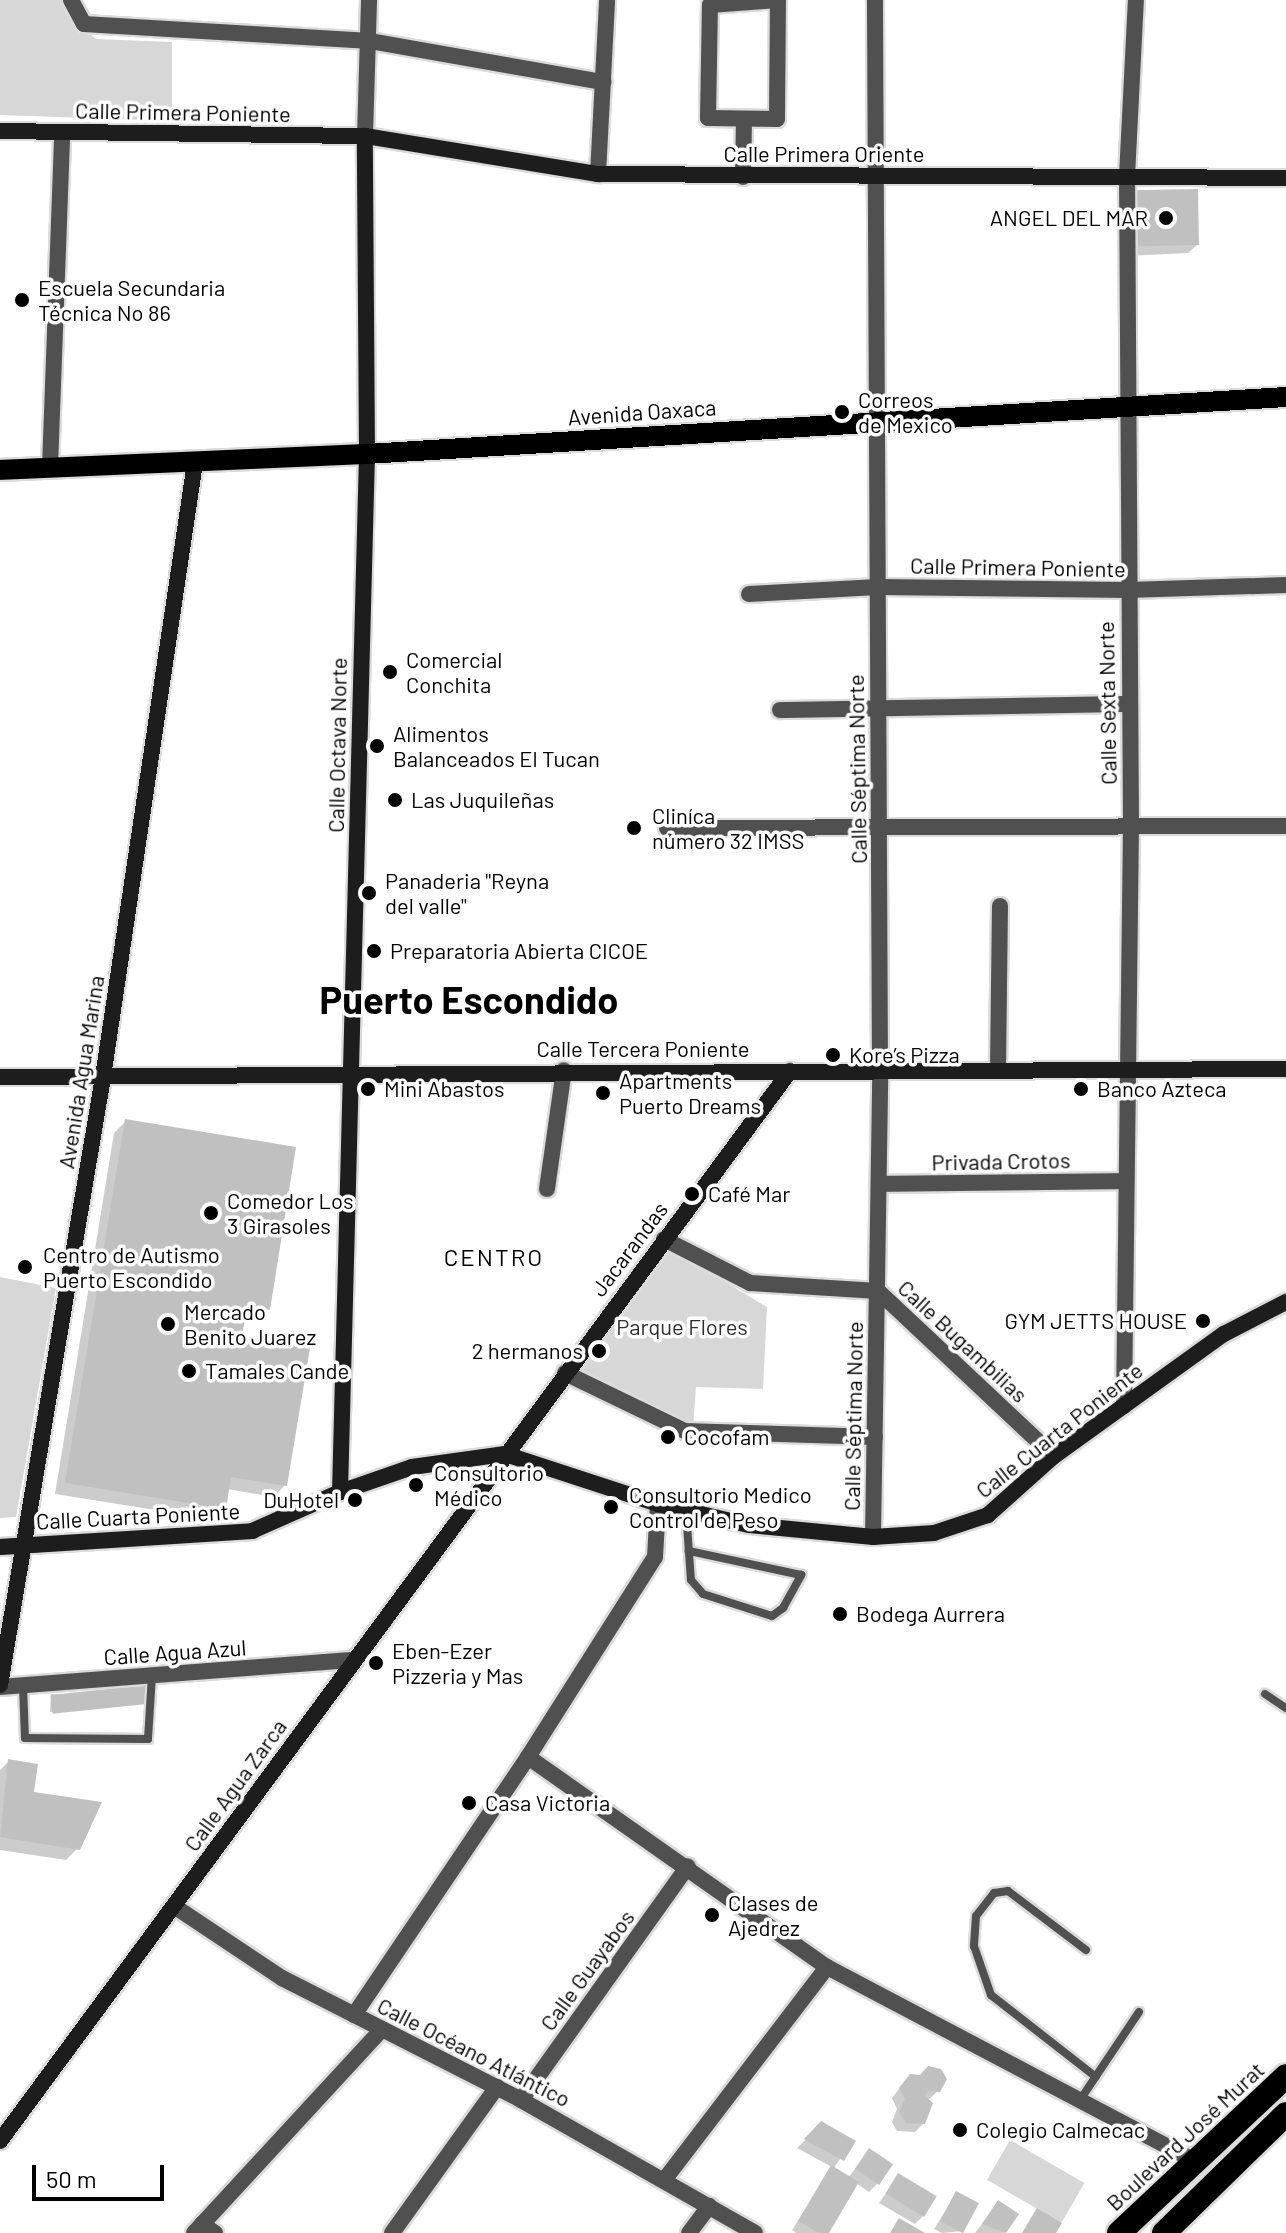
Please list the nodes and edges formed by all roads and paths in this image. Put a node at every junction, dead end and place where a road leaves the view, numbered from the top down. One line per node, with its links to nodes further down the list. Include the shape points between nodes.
1 (71, 0): 6 (street, via 84,24)
2 (369, 0): 6 (street, Calle Octava Norte)
3 (607, 0): 7 (street)
4 (875, 0): 13 (street, Calle Séptima Norte)
5 (1136, 0): 14 (street, Calle Sexta Norte)
6 (370, 41): 7 (street); 11 (street, Calle Octava Norte)
7 (603, 82): 12 (street)
8 (744, 119): 8 (street, via 708,118 710,5 778,0 777,119); 15 (street)
9 (0, 131): 10 (street, Calle Primera Poniente)
10 (62, 133): 11 (street, Calle Primera Poniente); 22 (street)
11 (365, 136): 12 (street, Calle Primera Oriente); 20 (street, Calle Octava Norte)
12 (598, 174): 15 (street, Calle Primera Oriente)
13 (875, 176): 14 (street, Calle Primera Oriente); 15 (street, Calle Primera Oriente); 19 (street, Calle Séptima Norte)
14 (1127, 176): 16 (street, Calle Primera Oriente); 18 (street, Calle Sexta Norte)
15 (743, 177)
16 (1286, 178)
17 (1286, 397): 18 (main road, Avenida Oaxaca)
18 (1129, 404): 19 (main road, Avenida Oaxaca); 26 (street, Calle Sexta Norte)
19 (878, 421): 20 (main road, Avenida Oaxaca); 25 (street, Calle Séptima Norte)
20 (367, 454): 21 (main road, Avenida Oaxaca); 42 (street, Calle Octava Norte)
21 (195, 463): 22 (main road, Avenida Oaxaca); 44 (street, Avenida Agua Marina)
22 (50, 467): 23 (main road, Avenida Oaxaca)
23 (0, 470)
24 (1286, 585): 26 (street, Calle Primera Poniente)
25 (878, 587): 26 (street, Calle Primera Poniente); 27 (street, Calle Primera Poniente); 29 (street, Calle Séptima Norte)
26 (1128, 590): 28 (street, Calle Sexta Norte)
27 (749, 594)
28 (1130, 704): 29 (street); 32 (street, Calle Sexta Norte)
29 (878, 707): 30 (street); 31 (street, Calle Séptima Norte)
30 (780, 710)
31 (880, 826): 32 (street); 34 (street); 40 (street, Calle Séptima Norte)
32 (1131, 826): 33 (street); 37 (street, Calle Sexta Norte)
33 (1286, 826)
34 (667, 828)
35 (1000, 906): 36 (street)
36 (998, 1068): 37 (street, Calle Tercera Poniente); 40 (street, Calle Tercera Poniente)
37 (1127, 1069): 38 (street, Calle Tercera Poniente); 45 (street, Calle Sexta Norte)
38 (1286, 1069)
39 (564, 1070): 41 (street, Calle Tercera Poniente); 42 (street, Calle Tercera Poniente); 47 (street)
40 (880, 1070): 41 (street, Calle Tercera Poniente); 46 (street, Calle Séptima Norte)
41 (790, 1071): 48 (street, Jacarandas)
42 (351, 1073): 44 (street, Calle Tercera Poniente); 56 (street, Calle Octava Norte)
43 (0, 1077): 44 (street, Calle Tercera Poniente)
44 (103, 1077): 60 (street, Avenida Agua Marina)
45 (1125, 1181): 46 (street, Privada Crotos); 52 (street, Calle Sexta Norte)
46 (879, 1184): 49 (street, Calle Séptima Norte)
47 (547, 1189)
48 (664, 1239): 49 (street, via 750,1283); 51 (street, Jacarandas)
49 (878, 1291): 53 (street, Calle Séptima Norte); 55 (street, Calle Bugambilias)
50 (1286, 1302): 52 (street, Calle Cuarta Poniente, via 1224,1334)
51 (565, 1373): 53 (street, via 685,1431); 54 (street, Jacarandas)
52 (1124, 1406): 55 (street, Calle Cuarta Poniente)
53 (875, 1437): 59 (street, Calle Séptima Norte)
54 (505, 1454): 56 (street, Calle Cuarta Poniente, via 412,1467); 57 (street, Calle Cuarta Poniente); 63 (street, Calle Agua Zarca)
55 (1054, 1456): 59 (street, Calle Cuarta Poniente, via 988,1515 934,1533)
56 (340, 1492): 60 (street, Calle Cuarta Poniente, via 252,1531)
57 (658, 1504): 58 (street, Calle Cuarta Poniente); 69 (street, via 655,1557)
58 (686, 1511): 59 (street, Calle Cuarta Poniente, via 749,1525); 62 (lane)
59 (873, 1537)
60 (26, 1545): 61 (street, Calle Cuarta Poniente); 65 (street, Avenida Agua Marina)
61 (0, 1547)
62 (689, 1551): 62 (lane, via 759,1566 801,1575 783,1608 772,1616 703,1594 691,1580)
63 (354, 1660): 64 (street, Calle Agua Azul); 71 (street, Calle Agua Zarca)
64 (152, 1676): 66 (street, Calle Agua Azul); 66 (lane, via 148,1739 25,1738)
65 (0, 1686): 66 (street, Calle Agua Azul)
66 (23, 1686)
67 (1265, 1694): 68 (lane)
68 (1286, 1708)
69 (528, 1757): 70 (street); 75 (street)
70 (688, 1866): 73 (street); 80 (street, Calle Guayabos)
71 (174, 1906): 75 (street, Calle Océano Atlántico, via 282,1978); 83 (street, Calle Agua Zarca)
72 (1086, 1950): 78 (lane, via 1008,1891 994,1893 976,1916 974,1946 991,1995)
73 (827, 1967): 81 (street); 86 (street)
74 (1139, 2012): 78 (lane)
75 (354, 2015): 76 (street, Calle Océano Atlántico)
76 (382, 2029): 79 (street, Calle Océano Atlántico); 88 (street)
77 (1286, 2076): 85 (highway, Boulevard José Murat)
78 (1096, 2077): 81 (lane)
79 (497, 2087): 80 (street, Calle Océano Atlántico); 89 (street)
80 (521, 2100): 86 (street, Calle Océano Atlántico)
81 (1080, 2100): 85 (street)
82 (1284, 2119): 93 (highway)
83 (6, 2121): 84 (street, Calle Agua Zarca)
84 (0, 2141)
85 (1195, 2161): 92 (highway, Boulevard José Murat)
86 (665, 2179): 87 (street, Calle Océano Atlántico)
87 (709, 2206): 90 (street); 91 (street, Calle Océano Atlántico)
88 (204, 2230)
89 (392, 2233)
90 (689, 2233)
91 (755, 2233)
92 (1119, 2233)
93 (1164, 2233)

